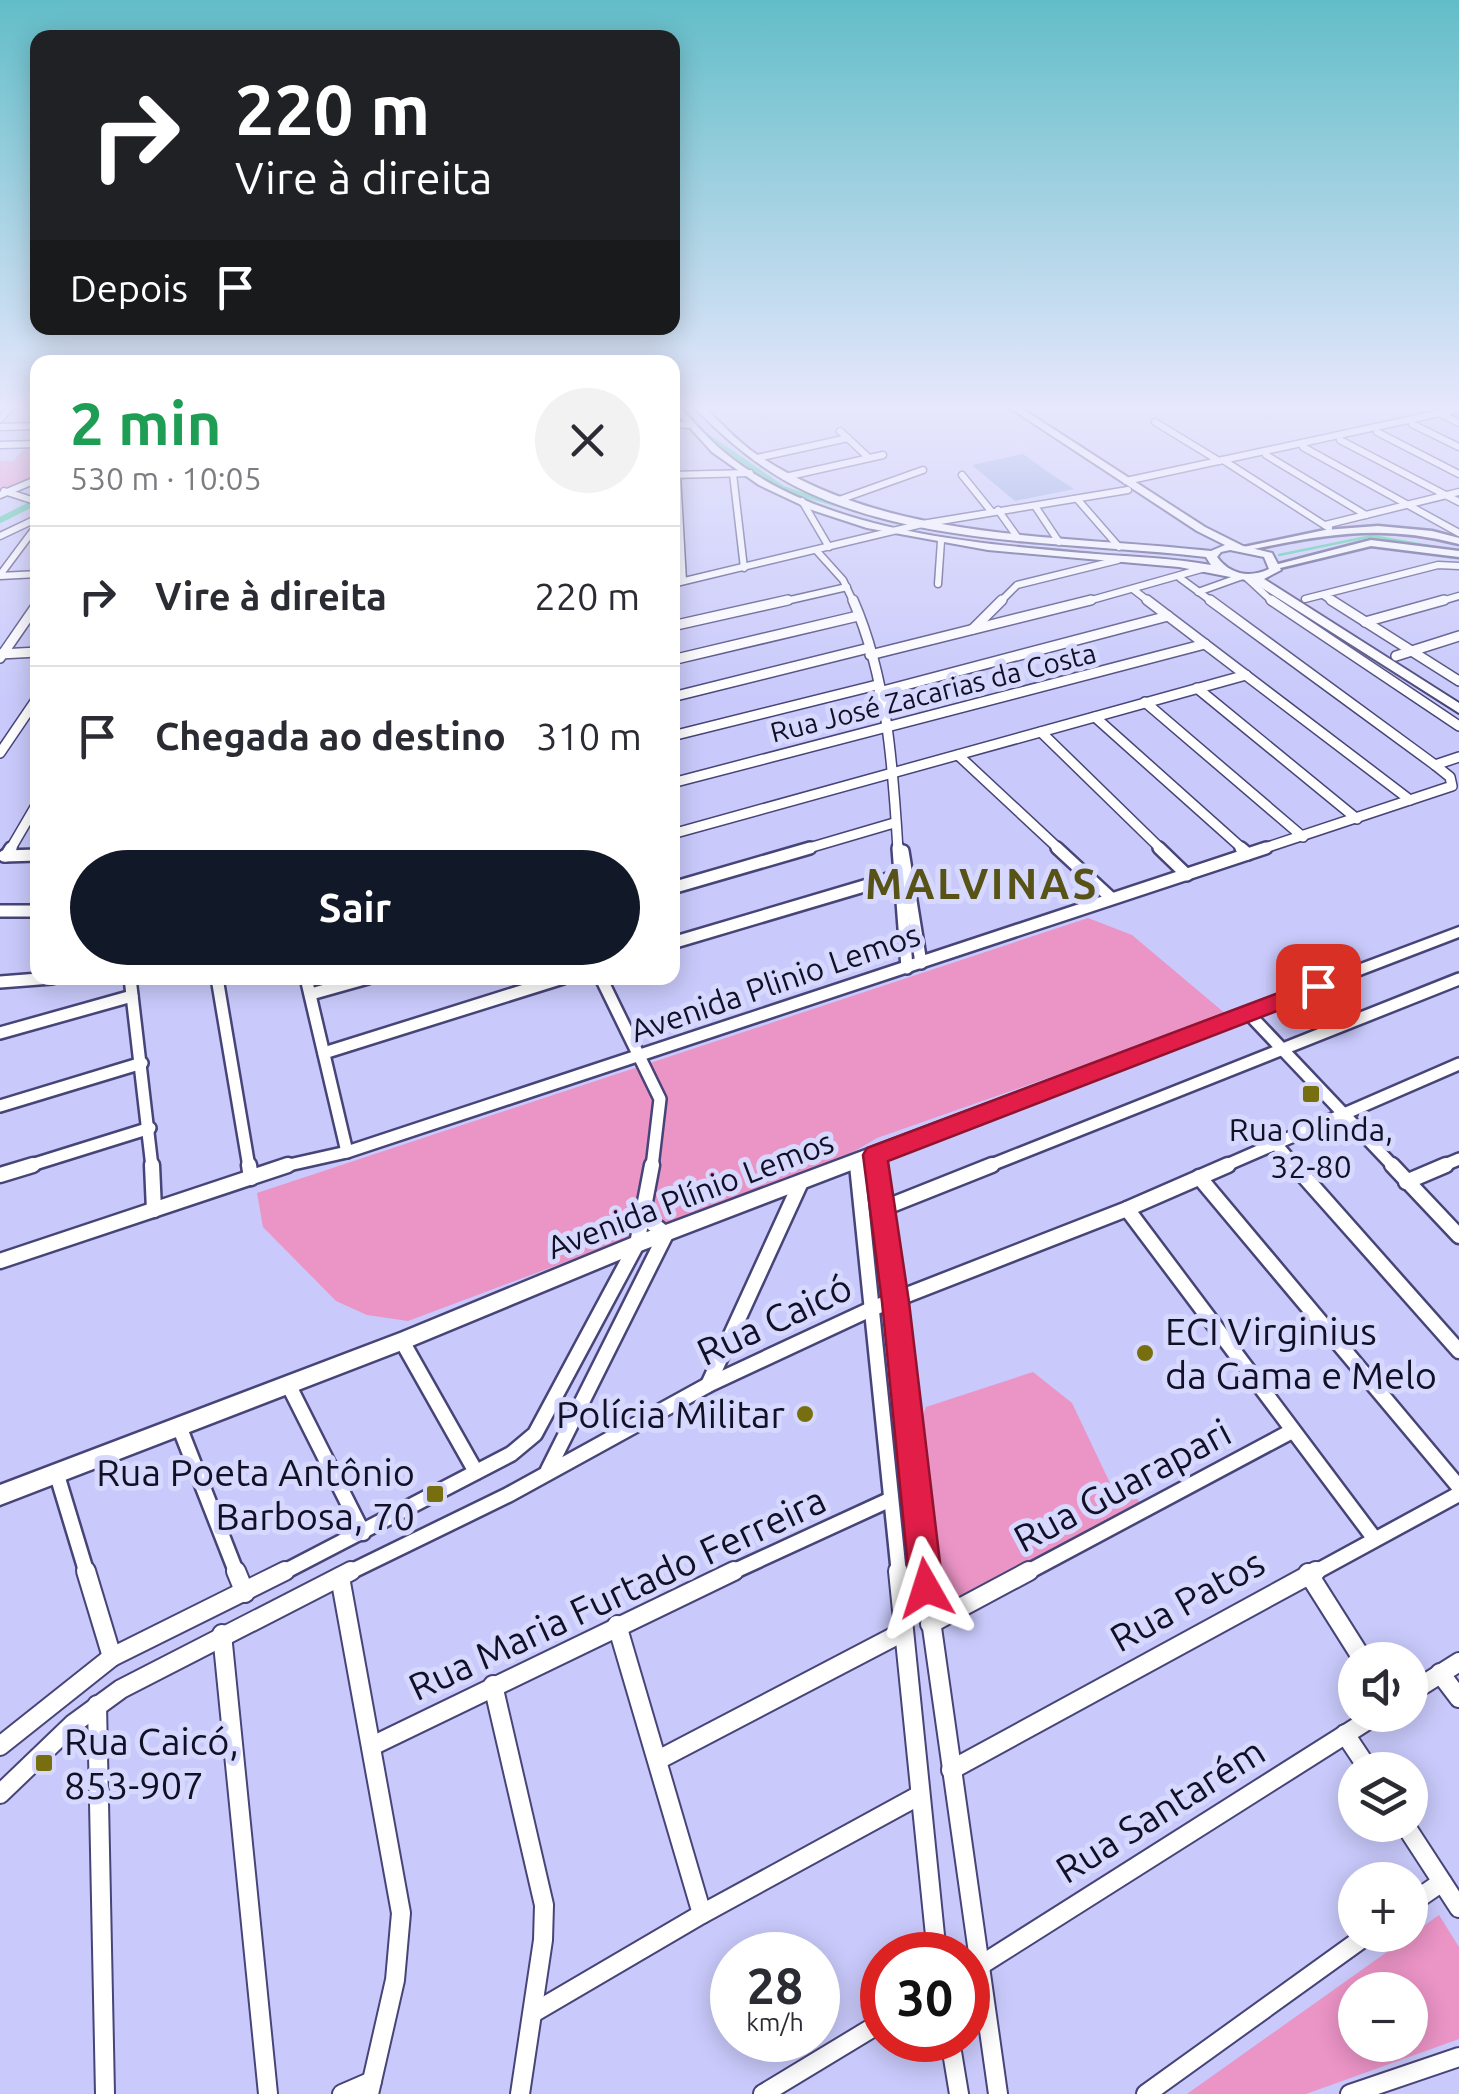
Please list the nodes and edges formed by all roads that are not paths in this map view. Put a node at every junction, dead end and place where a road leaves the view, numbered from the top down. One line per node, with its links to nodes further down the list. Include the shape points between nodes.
1 (737, 506): 37 (street)
2 (804, 506): 29 (street)
3 (814, 506): 19 (main road)
4 (858, 506): 17 (main road)
5 (991, 506): 14 (street)
6 (1035, 506): 14 (street); 27 (street)
7 (1082, 506): 33 (street)
8 (1155, 506): 21 (main road)
9 (1162, 506): 30 (main road)
10 (1293, 506): 18 (street)
11 (1352, 506): 15 (street)
12 (1406, 506): 15 (street)
13 (1410, 506): 22 (street)
14 (995, 510): 17 (street); 24 (street)
15 (1366, 515): 18 (street)
16 (30, 524): 23 (street)
17 (922, 524): 19 (street); 24 (main road)
18 (1328, 528): 28 (main road, via 1402,527); 30 (main road)
19 (892, 530): 26 (main road); 29 (street)
20 (30, 533): 42 (street)
21 (1191, 533): 32 (main road); 34 (main road)
22 (1459, 533)
23 (0, 536)
24 (1018, 538): 27 (main road)
25 (680, 541): 45 (street)
26 (941, 541): 33 (main road); 47 (street)
27 (1059, 542): 33 (main road)
28 (1459, 542)
29 (829, 547): 31 (street)
30 (1242, 547): 34 (main road); 39 (main road, via 1268,556)
31 (816, 550): 37 (street); 48 (street)
32 (1165, 550): 33 (main road); 34 (main road)
33 (1119, 553): 38 (main road); 59 (street, via 1017,585)
34 (1212, 553): 40 (main road, via 1212,563)
35 (1459, 554): 39 (main road, via 1371,543)
36 (1459, 566): 51 (street, via 1438,565)
37 (744, 568): 45 (street)
38 (1206, 568): 40 (main road); 43 (street)
39 (1276, 568): 44 (main road); 53 (main road)
40 (1224, 572): 44 (main road)
41 (30, 574): 42 (street)
42 (0, 576)
43 (1180, 578): 49 (street); 50 (street)
44 (1247, 578): 50 (street); 76 (main road); 78 (street)
45 (683, 581): 46 (street)
46 (680, 582)
47 (938, 584)
48 (847, 586): 55 (street); 58 (street)
49 (1134, 590): 56 (street); 59 (street)
50 (1198, 592): 85 (street)
51 (1322, 595): 53 (street); 57 (street)
52 (1459, 596): 57 (street)
53 (1305, 599): 66 (main road)
54 (30, 615): 65 (street)
55 (858, 616): 63 (street); 67 (street)
56 (1168, 616): 61 (street); 70 (street)
57 (1365, 622): 62 (street)
58 (680, 624)
59 (973, 628): 63 (street)
60 (1459, 636): 62 (street)
61 (1206, 644): 68 (street); 79 (street, Rua José Zacarias da Costa)
62 (1410, 651): 66 (street); 69 (street)
63 (870, 652): 70 (street); 72 (street)
64 (30, 653): 65 (street)
65 (1, 655)
66 (1396, 656): 73 (main road)
67 (680, 658)
68 (1246, 675): 71 (street); 88 (street)
69 (1459, 680)
70 (878, 688): 79 (street); 81 (street)
71 (1196, 688): 74 (street); 90 (street)
72 (680, 695)
73 (1459, 698)
74 (1144, 702): 77 (street); 93 (street)
75 (30, 709): 82 (street)
76 (1459, 709)
77 (1095, 717): 80 (street); 94 (street)
78 (1459, 726)
79 (887, 728): 86 (street); 87 (street, Rua José Zacarias da Costa)
80 (1041, 732): 83 (street); 98 (street)
81 (680, 734)
82 (0, 753)
83 (958, 754): 86 (street); 100 (street)
84 (1459, 757): 85 (street)
85 (1435, 765): 88 (street, via 1452,786)
86 (890, 773): 91 (street); 92 (street); 105 (street)
87 (680, 781)
88 (1410, 800): 90 (street)
89 (30, 814): 95 (street)
90 (1357, 819): 93 (street)
91 (894, 823): 97 (street); 99 (street)
92 (680, 832)
93 (1303, 837): 94 (street)
94 (1248, 854): 98 (street)
95 (3, 856): 96 (street)
96 (30, 856)
97 (898, 876): 104 (street); 106 (street)
98 (1188, 876): 100 (street, Avenida Plinio Lemos)
99 (680, 886)
100 (1110, 897): 105 (street, Avenida Plinio Lemos)
101 (30, 910): 102 (street)
102 (0, 911)
103 (1459, 932): 118 (main road, Avenida Plínio Lemos)
104 (680, 942)
105 (921, 963): 106 (street, Avenida Plinio Lemos)
106 (907, 968): 122 (street, Avenida Plinio Lemos)
107 (30, 980): 109 (street)
108 (1459, 980): 120 (street)
109 (0, 982)
110 (131, 985): 117 (street)
111 (218, 985): 135 (street)
112 (308, 985): 116 (street)
113 (343, 985): 116 (street)
114 (541, 985): 121 (street)
115 (603, 985): 122 (street)
116 (311, 994): 121 (street)
117 (132, 996): 119 (street); 123 (street)
118 (1248, 1013): 120 (street); 130 (main road, Avenida Plínio Lemos)
119 (0, 1033)
120 (1280, 1050): 126 (street); 138 (street)
121 (324, 1053): 129 (street)
122 (638, 1057): 129 (street, Avenida Plinio Lemos); 141 (street, via 660,1099)
123 (142, 1063): 125 (street); 127 (street)
124 (1459, 1064): 126 (street, Rua Caicó)
125 (0, 1106)
126 (1341, 1114): 128 (street, Rua Caicó); 137 (street)
127 (150, 1128): 133 (street); 140 (street)
128 (1275, 1142): 134 (street, Rua Caicó); 149 (street)
129 (348, 1152): 135 (street)
130 (875, 1155): 132 (main road, Avenida Plínio Lemos); 138 (street)
131 (1459, 1159): 137 (street)
132 (857, 1162): 136 (main road, Avenida Plínio Lemos); 147 (street)
133 (0, 1175)
134 (1199, 1176): 139 (street, Rua Caicó); 157 (street)
135 (251, 1178): 140 (street)
136 (802, 1182): 142 (main road, Avenida Plínio Lemos); 151 (street)
137 (1406, 1182): 143 (street)
138 (884, 1208): 146 (street)
139 (1127, 1208): 146 (street, Rua Caicó); 153 (street)
140 (154, 1210): 145 (street)
141 (644, 1218): 142 (street); 144 (street)
142 (666, 1234): 144 (main road, Avenida Plínio Lemos); 154 (street)
143 (1459, 1236)
144 (637, 1244): 148 (main road, Avenida Plínio Lemos); 155 (street, via 535,1434)
145 (0, 1261)
146 (896, 1302): 147 (street, Rua Caicó); 165 (street)
147 (871, 1309): 151 (street, Rua Caicó); 159 (street)
148 (402, 1341): 150 (main road, Avenida Plínio Lemos); 155 (street)
149 (1459, 1350)
150 (288, 1384): 152 (main road, Avenida Plínio Lemos); 160 (street)
151 (708, 1385): 154 (street, Rua Caicó)
152 (179, 1426): 156 (main road, Avenida Plínio Lemos); 164 (street)
153 (1292, 1431): 161 (street); 165 (street, Rua Guarapari)
154 (548, 1470): 163 (street, Rua Caicó)
155 (476, 1472): 160 (street)
156 (56, 1475): 158 (main road, Avenida Plínio Lemos); 170 (street)
157 (1459, 1491): 161 (street, Rua Patos)
158 (0, 1495)
159 (889, 1500): 166 (street, Rua Maria Furtado Ferreira); 167 (street)
160 (363, 1533): 164 (street)
161 (1374, 1538): 162 (street, Rua Patos)
162 (1308, 1574): 169 (street); 183 (street, Rua Patos)
163 (340, 1577): 168 (street, Rua Caicó); 179 (street)
164 (246, 1593): 170 (street)
165 (930, 1624): 183 (street)
166 (617, 1625): 174 (street, Rua Maria Furtado Ferreira); 182 (street)
167 (903, 1632): 182 (street); 185 (street)
168 (222, 1634): 176 (street, Rua Caicó); 202 (street)
169 (1352, 1642)
170 (112, 1657): 180 (street)
171 (1459, 1662): 172 (street)
172 (1440, 1673): 173 (street); 175 (street)
173 (1428, 1681)
174 (493, 1684): 179 (street, Rua Maria Furtado Ferreira); 195 (street, via 544,1905)
175 (1459, 1698)
176 (96, 1705): 184 (street, Rua Caicó); 201 (street)
177 (1349, 1732): 178 (street, Rua Santarém)
178 (1346, 1734): 181 (street); 194 (street, Rua Santarém)
179 (374, 1745): 200 (street, via 401,1942)
180 (0, 1746)
181 (1358, 1752)
182 (658, 1760): 190 (street)
183 (951, 1770): 192 (street)
184 (0, 1794)
185 (920, 1795): 190 (street); 191 (street)
186 (1416, 1842): 187 (street)
187 (1442, 1882): 188 (street); 189 (street)
188 (1428, 1892)
189 (1459, 1908)
190 (702, 1914): 195 (street)
191 (935, 1932)
192 (976, 1932)
193 (1343, 1952): 208 (street)
194 (990, 1959)
195 (533, 2013): 204 (street)
196 (990, 2033): 207 (street)
197 (860, 2035): 205 (street)
198 (1459, 2057): 209 (street)
199 (954, 2062): 206 (street)
200 (370, 2087): 203 (street)
201 (105, 2094)
202 (268, 2094)
203 (342, 2094)
204 (520, 2094)
205 (763, 2094)
206 (959, 2094)
207 (998, 2094)
208 (1146, 2094)
209 (1350, 2094)

